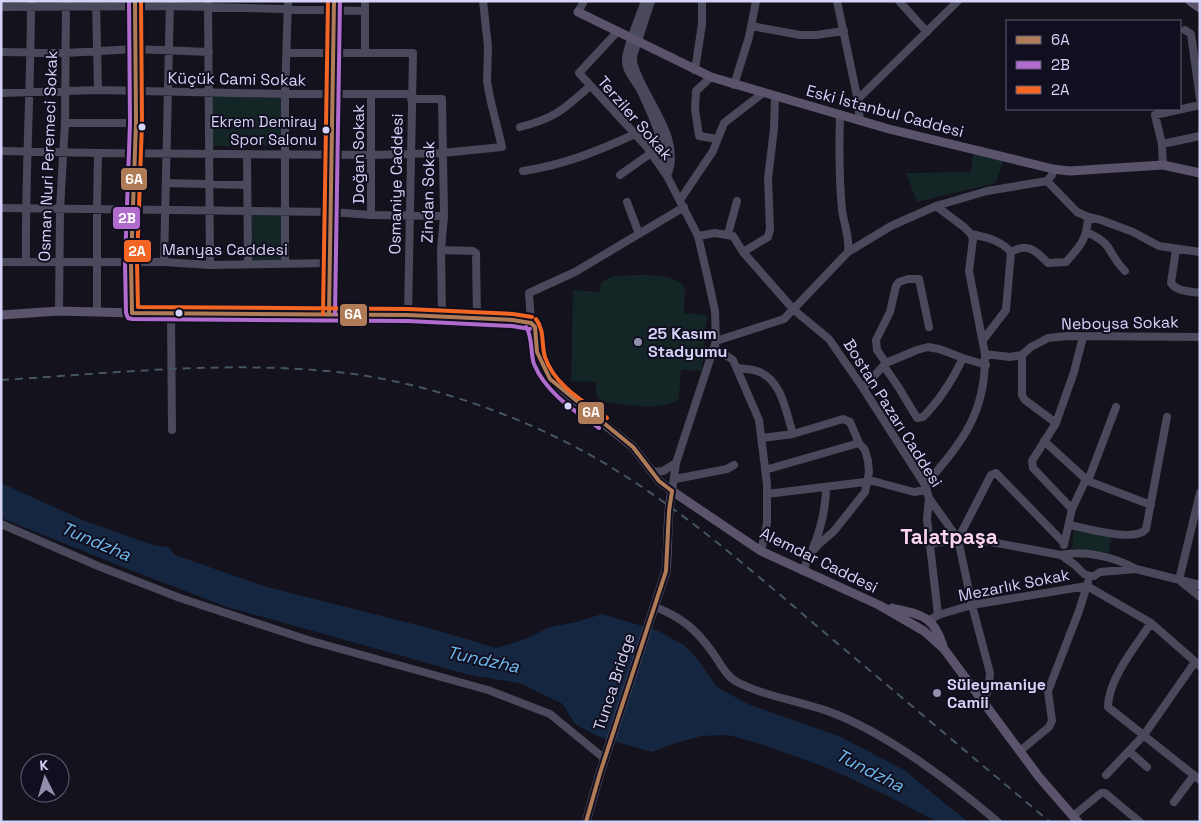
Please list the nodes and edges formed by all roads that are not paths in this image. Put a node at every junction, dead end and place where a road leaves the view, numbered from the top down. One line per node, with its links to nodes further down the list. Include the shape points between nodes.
1 (366, 1): 22 (street)
2 (483, 1): 74 (street, via 488,90 502,147)
3 (584, 1): 23 (street)
4 (645, 1): 29 (street)
5 (651, 1): 29 (street)
6 (702, 1): 40 (street)
7 (756, 1): 24 (street)
8 (837, 1): 25 (street)
9 (899, 1): 28 (street)
10 (958, 1): 28 (street)
11 (1190, 1): 21 (main road)
12 (170, 3): 16 (street); 17 (street); 32 (street)
13 (31, 4): 14 (street); 20 (street); 38 (street)
14 (66, 4): 15 (street); 39 (street, Osman Nuri Peremeci Sokak)
15 (96, 4): 16 (street); 31 (street)
16 (135, 4): 30 (street)
17 (208, 4): 18 (street); 34 (street)
18 (288, 5): 19 (street); 35 (street)
19 (334, 5): 22 (street); 36 (street)
20 (1, 7)
21 (1200, 8)
22 (365, 11): 37 (street)
23 (578, 12): 27 (main road, Eski İstanbul Caddesi)
24 (751, 26): 25 (street, via 800,35); 42 (street)
25 (844, 30): 57 (street)
26 (1185, 30): 58 (street, via 1191,34)
27 (617, 32): 29 (main road, Eski İstanbul Caddesi); 43 (street, Terziler Sokak, via 579,73)
28 (927, 32): 57 (street)
29 (635, 40): 40 (main road, Eski İstanbul Caddesi); 90 (street, via 627,54 626,64 662,144)
30 (135, 49): 31 (street); 32 (street); 46 (street)
31 (97, 50): 39 (street); 45 (street)
32 (169, 50): 34 (street); 47 (street)
33 (1, 52): 38 (street)
34 (209, 52): 50 (street)
35 (287, 52): 36 (street); 52 (street)
36 (334, 52): 37 (street); 53 (street)
37 (365, 52): 55 (street, Osmaniye Caddesi, via 413,53)
38 (31, 53): 39 (street); 49 (street)
39 (65, 53): 44 (street, Osman Nuri Peremeci Sokak)
40 (695, 70): 41 (main road, Eski İstanbul Caddesi)
41 (711, 77): 42 (main road, Eski İstanbul Caddesi); 69 (street, via 696,91 695,109 699,136)
42 (734, 85): 51 (main road, Eski İstanbul Caddesi)
43 (590, 86): 66 (street, via 551,118); 67 (street, Terziler Sokak)
44 (64, 90): 45 (street, Küçük Cami Sokak); 49 (street, Küçük Cami Sokak); 64 (street, Osman Nuri Peremeci Sokak)
45 (98, 90): 46 (street, Küçük Cami Sokak)
46 (135, 90): 47 (street, Küçük Cami Sokak); 65 (street)
47 (168, 91): 50 (street, Küçük Cami Sokak); 77 (street)
48 (1, 92): 49 (street, Küçük Cami Sokak)
49 (30, 92): 72 (street)
50 (209, 92): 52 (street, Küçük Cami Sokak); 79 (street)
51 (763, 93): 56 (main road, Eski İstanbul Caddesi); 69 (street, via 724,123)
52 (286, 94): 53 (street, Küçük Cami Sokak); 81 (street)
53 (333, 94): 54 (street, Küçük Cami Sokak); 83 (street)
54 (372, 94): 55 (street, Küçük Cami Sokak); 84 (street, Doğan Sokak)
55 (411, 96): 74 (street, Zindan Sokak, via 442,99); 82 (street, Osmaniye Caddesi)
56 (775, 96): 62 (main road, Eski İstanbul Caddesi); 120 (street, via 768,178 770,229 768,237)
57 (858, 99): 63 (street)
58 (1200, 99)
59 (1200, 105): 60 (street)
60 (1181, 109)
61 (1175, 110): 70 (street, via 1155,114)
62 (840, 115): 63 (main road, Eski İstanbul Caddesi); 121 (street, via 839,177)
63 (860, 121): 86 (main road, Eski İstanbul Caddesi)
64 (65, 123): 65 (street); 73 (street, Osman Nuri Peremeci Sokak)
65 (136, 123): 76 (street)
66 (520, 127)
67 (635, 134): 78 (street, Terziler Sokak); 87 (street, via 592,154)
68 (1200, 136): 70 (street)
69 (717, 139): 97 (street)
70 (1162, 144): 85 (street)
71 (1, 151): 72 (street)
72 (27, 151): 73 (street); 100 (street)
73 (62, 152): 75 (street); 101 (street, Osman Nuri Peremeci Sokak)
74 (443, 152): 82 (street); 111 (street, Zindan Sokak)
75 (98, 153): 76 (street); 102 (street)
76 (135, 153): 77 (street); 103 (street)
77 (166, 153): 79 (street); 92 (street)
78 (651, 153): 89 (street); 90 (street, Terziler Sokak)
79 (208, 154): 80 (street); 93 (street)
80 (247, 154): 81 (street); 94 (street)
81 (285, 154): 83 (street); 107 (street)
82 (410, 154): 84 (street); 110 (street, Osmaniye Caddesi)
83 (332, 155): 84 (street); 108 (street)
84 (372, 155): 109 (street, Doğan Sokak)
85 (1164, 165): 86 (main road, Eski İstanbul Caddesi, via 1070,171); 88 (main road, Eski İstanbul Caddesi)
86 (1053, 169): 91 (street)
87 (523, 172)
88 (1200, 173)
89 (620, 175)
90 (667, 176): 97 (street, Terziler Sokak)
91 (1047, 181): 98 (street, via 987,191); 112 (street, via 1077,212)
92 (166, 184): 93 (street); 104 (street)
93 (209, 184): 94 (street); 105 (street)
94 (247, 185): 106 (street)
95 (737, 201): 115 (street)
96 (627, 202): 114 (street)
97 (682, 204): 114 (street); 117 (street, Terziler Sokak)
98 (936, 206): 116 (street); 121 (street, via 892,226)
99 (1, 208): 100 (street)
100 (25, 208): 101 (street); 124 (street)
101 (60, 209): 102 (street); 127 (street, Osman Nuri Peremeci Sokak)
102 (96, 209): 103 (street); 125 (street)
103 (132, 210): 104 (street); 128 (street)
104 (166, 210): 105 (street); 129 (street)
105 (210, 211): 106 (street); 133 (street)
106 (247, 211): 107 (street); 132 (street)
107 (285, 211): 108 (street); 130 (street)
108 (331, 212): 109 (street); 131 (street)
109 (371, 215): 110 (street)
110 (410, 215): 111 (street); 143 (street, Osmaniye Caddesi)
111 (444, 216): 119 (street, Zindan Sokak)
112 (1088, 218): 113 (street); 118 (street, via 1133,232 1159,246)
113 (1087, 232): 122 (street, via 1082,245 1066,262 1048,263 1037,252 1027,248); 134 (street, via 1099,238)
114 (639, 234): 146 (street, via 574,272 529,293)
115 (728, 234): 117 (street); 120 (street, Bostan Pazarı Caddesi)
116 (971, 234): 122 (street, via 989,238); 150 (street, via 969,271)
117 (698, 236): 151 (street, Terziler Sokak, via 715,311)
118 (1176, 249): 123 (street); 135 (street, via 1173,287)
119 (441, 250): 144 (street, Zindan Sokak); 145 (street, via 476,253)
120 (744, 252): 136 (street, Bostan Pazarı Caddesi)
121 (848, 252): 136 (street)
122 (1011, 252): 150 (street, via 1006,310)
123 (1200, 252)
124 (26, 261): 126 (street, Manyas Caddesi); 127 (street, Manyas Caddesi)
125 (97, 261): 127 (street, Manyas Caddesi); 128 (street, Manyas Caddesi); 138 (street)
126 (1, 262)
127 (59, 262): 137 (street, Osman Nuri Peremeci Sokak)
128 (131, 262): 129 (street, Manyas Caddesi); 139 (street)
129 (164, 262): 133 (street, Manyas Caddesi)
130 (285, 263): 131 (street, Manyas Caddesi); 132 (street, Manyas Caddesi)
131 (330, 263): 141 (street)
132 (248, 264): 133 (street, Manyas Caddesi)
133 (210, 265)
134 (1125, 271)
135 (1200, 293)
136 (794, 310): 151 (street, via 784,319); 158 (street, Bostan Pazarı Caddesi, via 829,339)
137 (59, 312): 138 (main road); 142 (main road)
138 (97, 312): 139 (main road)
139 (132, 313): 140 (main road)
140 (171, 314): 141 (main road); 162 (street)
141 (328, 314): 143 (main road)
142 (1, 315)
143 (408, 315): 144 (main road)
144 (442, 317): 145 (main road)
145 (477, 318): 146 (main road)
146 (532, 323): 170 (main road, Alemdar Caddesi, via 537,352 550,379 633,447)
147 (929, 327): 155 (street, via 919,279 899,282 890,312 876,340 877,350)
148 (1200, 336): 149 (street, Neboysa Sokak)
149 (1083, 337): 153 (street, Neboysa Sokak, via 1048,338); 161 (street)
150 (983, 340): 152 (street)
151 (715, 345): 157 (street, via 733,360); 167 (street)
152 (985, 354): 153 (street); 156 (street)
153 (1022, 355): 161 (street, via 1022,395)
154 (963, 358): 155 (street, via 928,347); 155 (street, via 941,398 923,417 917,418); 156 (street)
155 (885, 364): 158 (street)
156 (986, 365): 176 (street, via 971,425)
157 (737, 368): 163 (street, via 758,371 779,390); 164 (street, via 759,420)
158 (863, 388): 176 (street, Bostan Pazarı Caddesi)
159 (1116, 407): 172 (street)
160 (1167, 417): 179 (street)
161 (1056, 423): 165 (street)
162 (172, 430)
163 (793, 434): 164 (street); 166 (street, via 843,420 850,422)
164 (762, 438): 169 (street)
165 (1044, 441): 172 (street); 180 (street, via 1032,461 1033,468)
166 (859, 443): 169 (street); 173 (street, via 868,461)
167 (676, 463): 170 (street, via 663,471); 171 (street)
168 (734, 465): 171 (street, via 727,470)
169 (765, 470): 178 (street)
170 (652, 472): 175 (main road, Alemdar Caddesi)
171 (675, 479): 175 (street)
172 (1087, 480): 179 (street); 180 (street)
173 (867, 481): 174 (street); 176 (street, via 914,492); 188 (street, via 866,492)
174 (826, 486): 178 (street); 188 (street, via 820,530)
175 (672, 491): 187 (main road, Alemdar Caddesi); 203 (main road, Tunca Bridge, via 667,522 666,570)
176 (927, 491): 184 (street, Bostan Pazarı Caddesi); 186 (street)
177 (1200, 493): 181 (street)
178 (767, 494): 187 (street, via 767,522)
179 (1150, 505): 183 (street, via 1146,529 1137,535)
180 (1072, 509): 183 (street)
181 (1196, 520): 197 (street)
182 (1, 524): 213 (street, via 180,598 308,640 488,690 550,714)
183 (1069, 526): 185 (street)
184 (958, 539): 185 (street, via 991,475 996,473); 186 (street); 190 (street, via 975,539); 202 (street, Bostan Pazarı Caddesi)
185 (1064, 543): 190 (street)
186 (929, 544): 204 (street)
187 (760, 551): 193 (main road, Alemdar Caddesi)
188 (810, 554): 193 (street)
189 (1088, 554): 190 (street); 191 (street); 194 (street, via 1081,561)
190 (1061, 555): 194 (street)
191 (1098, 556): 192 (street); 195 (street, via 1103,563)
192 (1136, 569): 195 (street); 197 (street)
193 (803, 571): 201 (main road, Alemdar Caddesi)
194 (1081, 571): 196 (street)
195 (1100, 572): 196 (street)
196 (1090, 576): 199 (street)
197 (1179, 580): 198 (street); 200 (street)
198 (1200, 585)
199 (1087, 586): 202 (street, Mezarlık Sokak); 205 (street, Mezarlık Sokak); 211 (street, via 1048,691 1052,721 1049,728)
200 (1200, 597)
201 (879, 605): 204 (main road); 206 (main road)
202 (972, 605): 204 (street, Mezarlık Sokak); 209 (street, Bostan Pazarı Caddesi, via 990,674)
203 (654, 611): 213 (main road, Tunca Bridge); 220 (street, via 674,614 693,628 735,681 836,714 870,730 938,775)
204 (930, 617): 206 (main road, via 916,620); 207 (main road)
205 (1151, 624): 208 (street, Mezarlık Sokak); 210 (street, via 1118,673 1108,702 1112,711)
206 (919, 627): 207 (main road)
207 (944, 650): 209 (main road)
208 (1198, 664): 210 (street)
209 (984, 702): 211 (main road)
210 (1144, 735): 212 (street); 216 (street)
211 (1020, 751): 218 (main road)
212 (1130, 752): 214 (street); 215 (street)
213 (605, 759): 219 (main road, Tunca Bridge)
214 (1147, 767)
215 (1106, 776)
216 (1197, 778): 217 (street)
217 (1174, 802)
218 (1076, 819): 221 (street, via 1100,793 1105,793)
219 (586, 822)
220 (998, 822)
221 (1140, 822)

